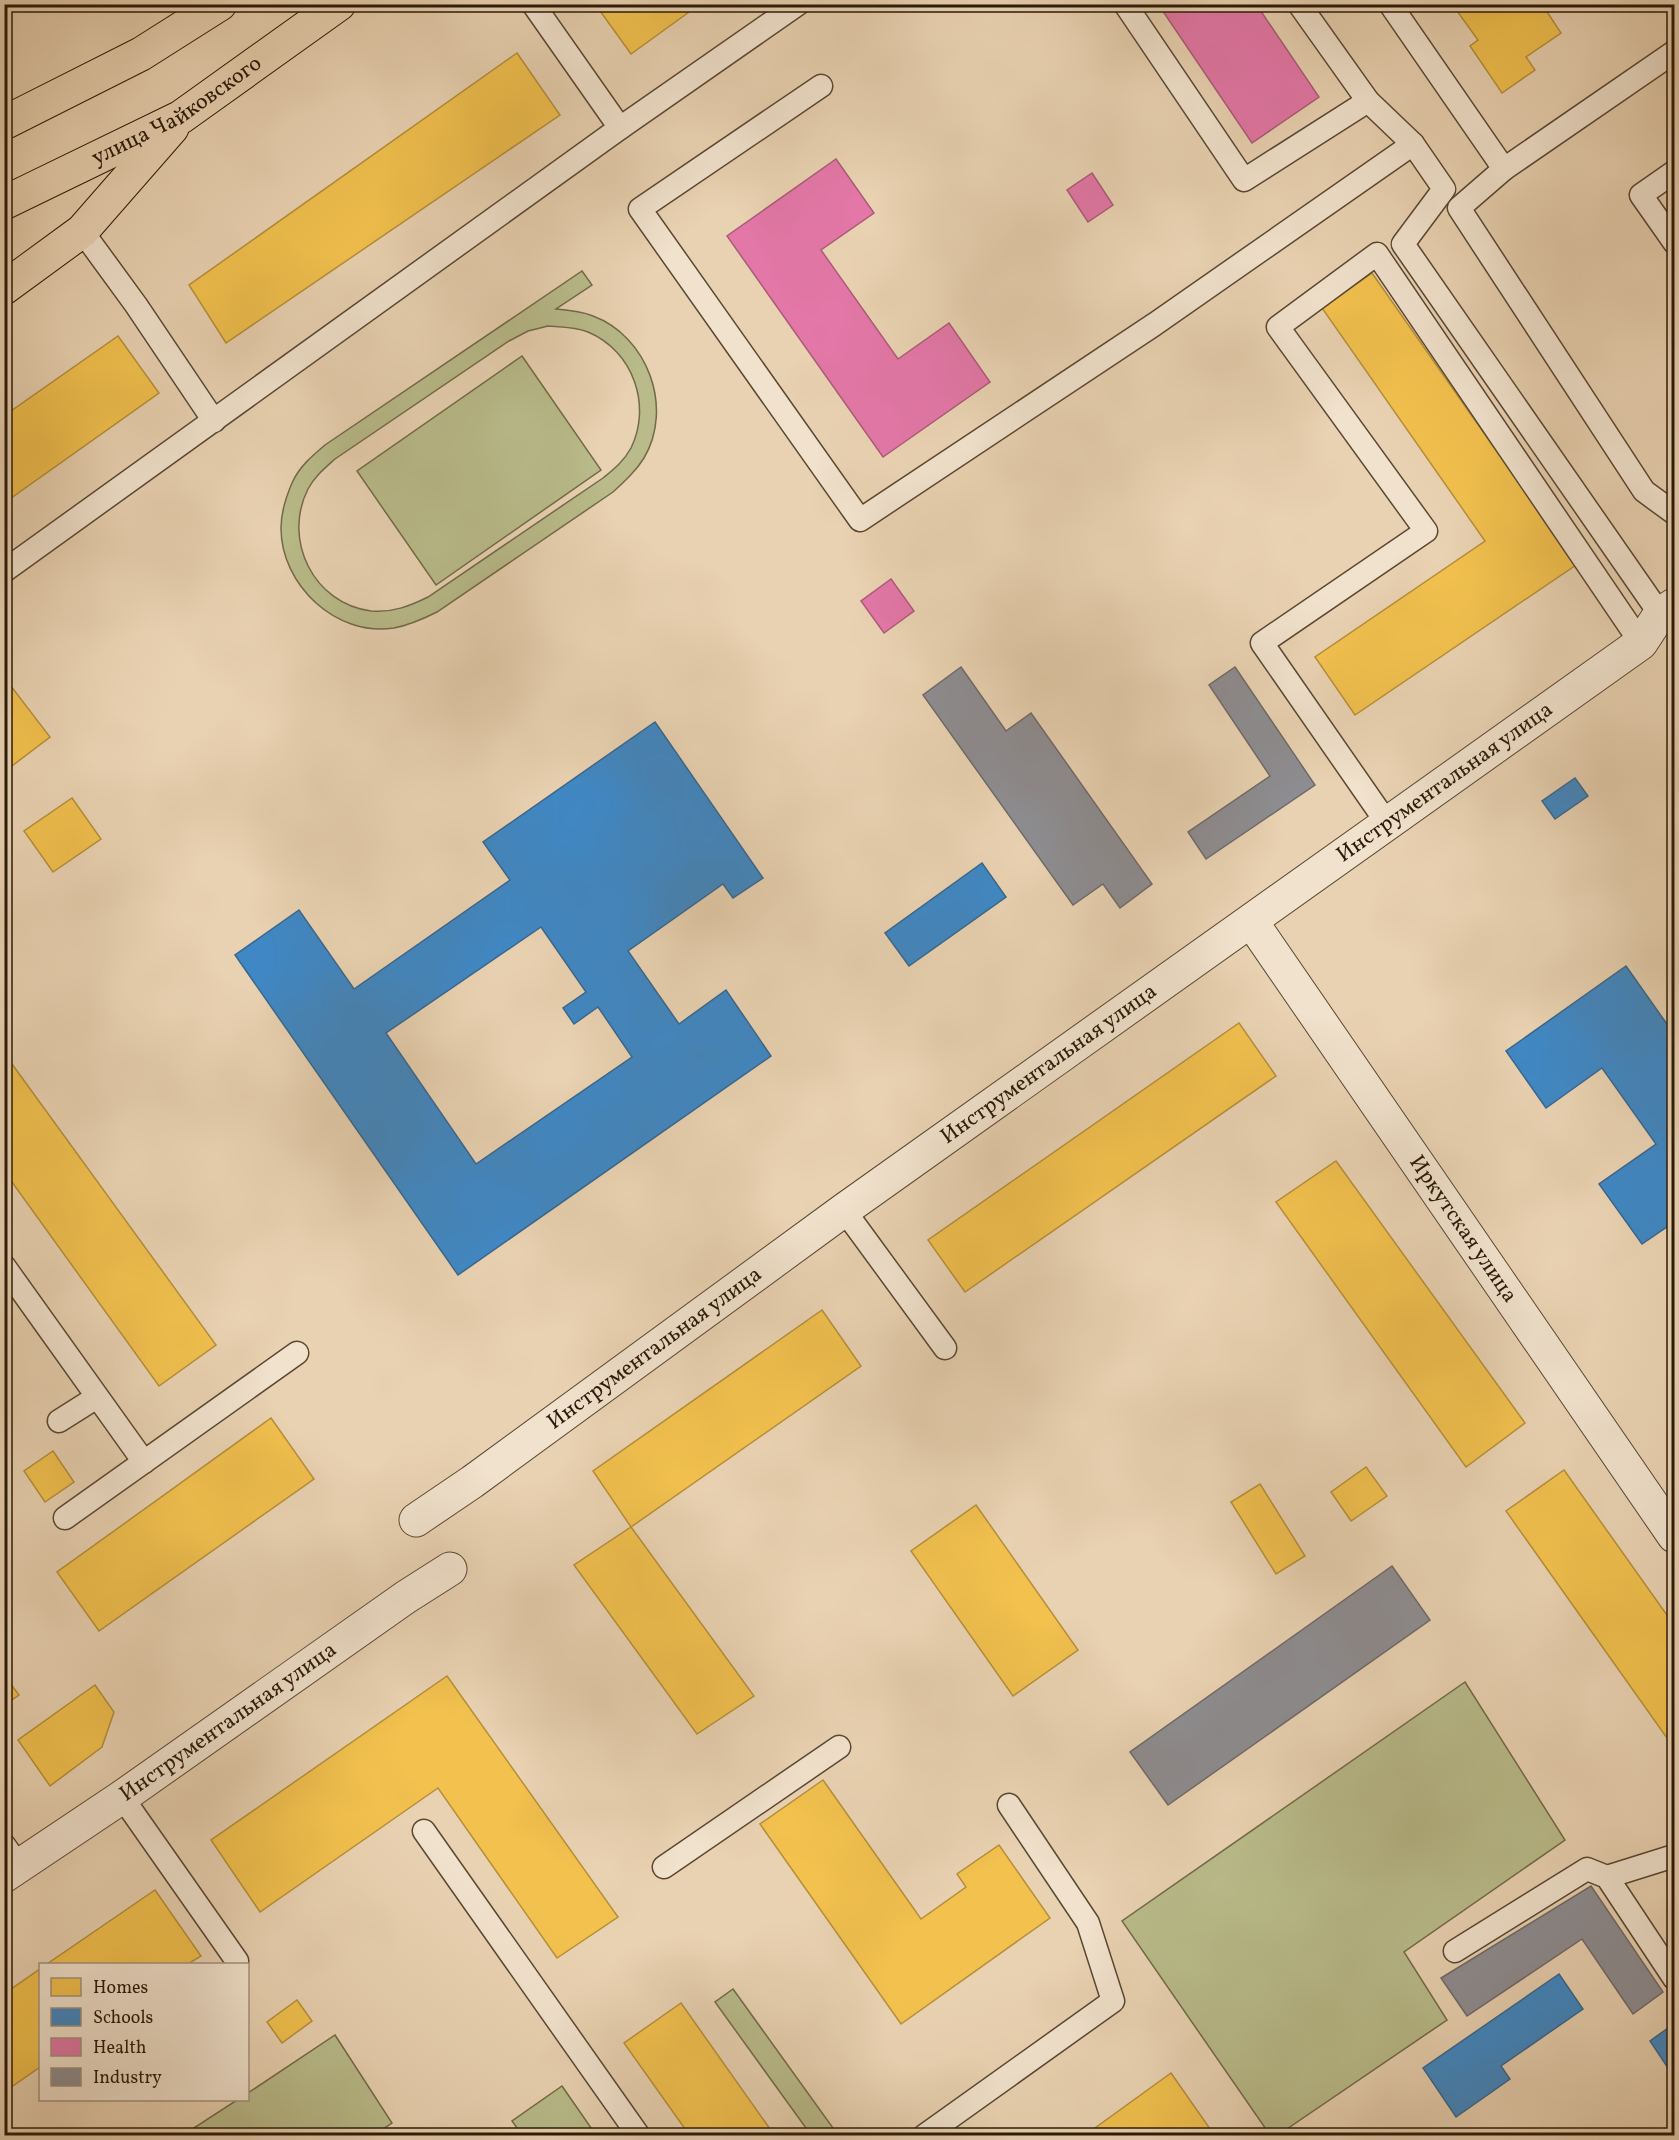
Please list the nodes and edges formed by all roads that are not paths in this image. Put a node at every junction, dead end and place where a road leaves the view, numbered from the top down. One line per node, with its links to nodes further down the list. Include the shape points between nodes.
1 (220, 4): 12 (main road, via 141,54)
2 (339, 4): 11 (main road, улица Чайковского)
3 (533, 4): 13 (lane)
4 (798, 4): 13 (lane)
5 (1125, 4): 10 (lane, via 1244,180)
6 (1299, 4): 10 (lane)
7 (1390, 4): 15 (lane)
8 (1672, 58): 15 (lane)
9 (821, 86): 14 (lane, via 640,209 860,520 1155,324)
10 (1368, 101): 14 (lane)
11 (181, 117): 17 (main road, улица Чайковского); 18 (main road)
12 (4, 123)
13 (620, 128): 21 (lane)
14 (1413, 144): 24 (lane, via 1444,189 1403,244)
15 (1504, 169): 22 (lane, via 1459,207 1644,491)
16 (1674, 172): 19 (lane, via 1641,195)
17 (4, 203)
18 (82, 231): 20 (main road); 21 (lane)
19 (1674, 242)
20 (4, 288)
21 (214, 421): 23 (lane)
22 (1674, 513)
23 (4, 571)
24 (1667, 609): 25 (street, Инструментальная улица)
25 (1641, 643): 26 (street, Инструментальная улица); 26 (lane, via 1377,254 1278,327 1426,531 1262,643)
26 (1387, 823): 27 (street, Инструментальная улица)
27 (1251, 921): 28 (street, Инструментальная улица); 37 (street, Иркутская улица)
28 (844, 1210): 30 (lane); 36 (street, Инструментальная улица)
29 (4, 1266): 32 (lane)
30 (945, 1348)
31 (297, 1353): 34 (lane)
32 (97, 1397): 33 (lane); 34 (lane)
33 (59, 1421)
34 (144, 1462): 35 (lane)
35 (65, 1518)
36 (416, 1520)
37 (1674, 1536)
38 (450, 1569): 40 (street, Инструментальная улица)
39 (839, 1747): 45 (lane)
40 (122, 1797): 44 (street, Инструментальная улица); 48 (lane)
41 (1009, 1805): 51 (lane, via 1088,1923 1113,2001)
42 (424, 1831): 50 (lane)
43 (1674, 1856): 46 (lane)
44 (9, 1862)
45 (664, 1867)
46 (1607, 1877): 47 (lane, via 1587,1869); 49 (lane)
47 (1455, 1951)
48 (237, 1961)
49 (1674, 1978)
50 (639, 2136)
51 (924, 2136)

